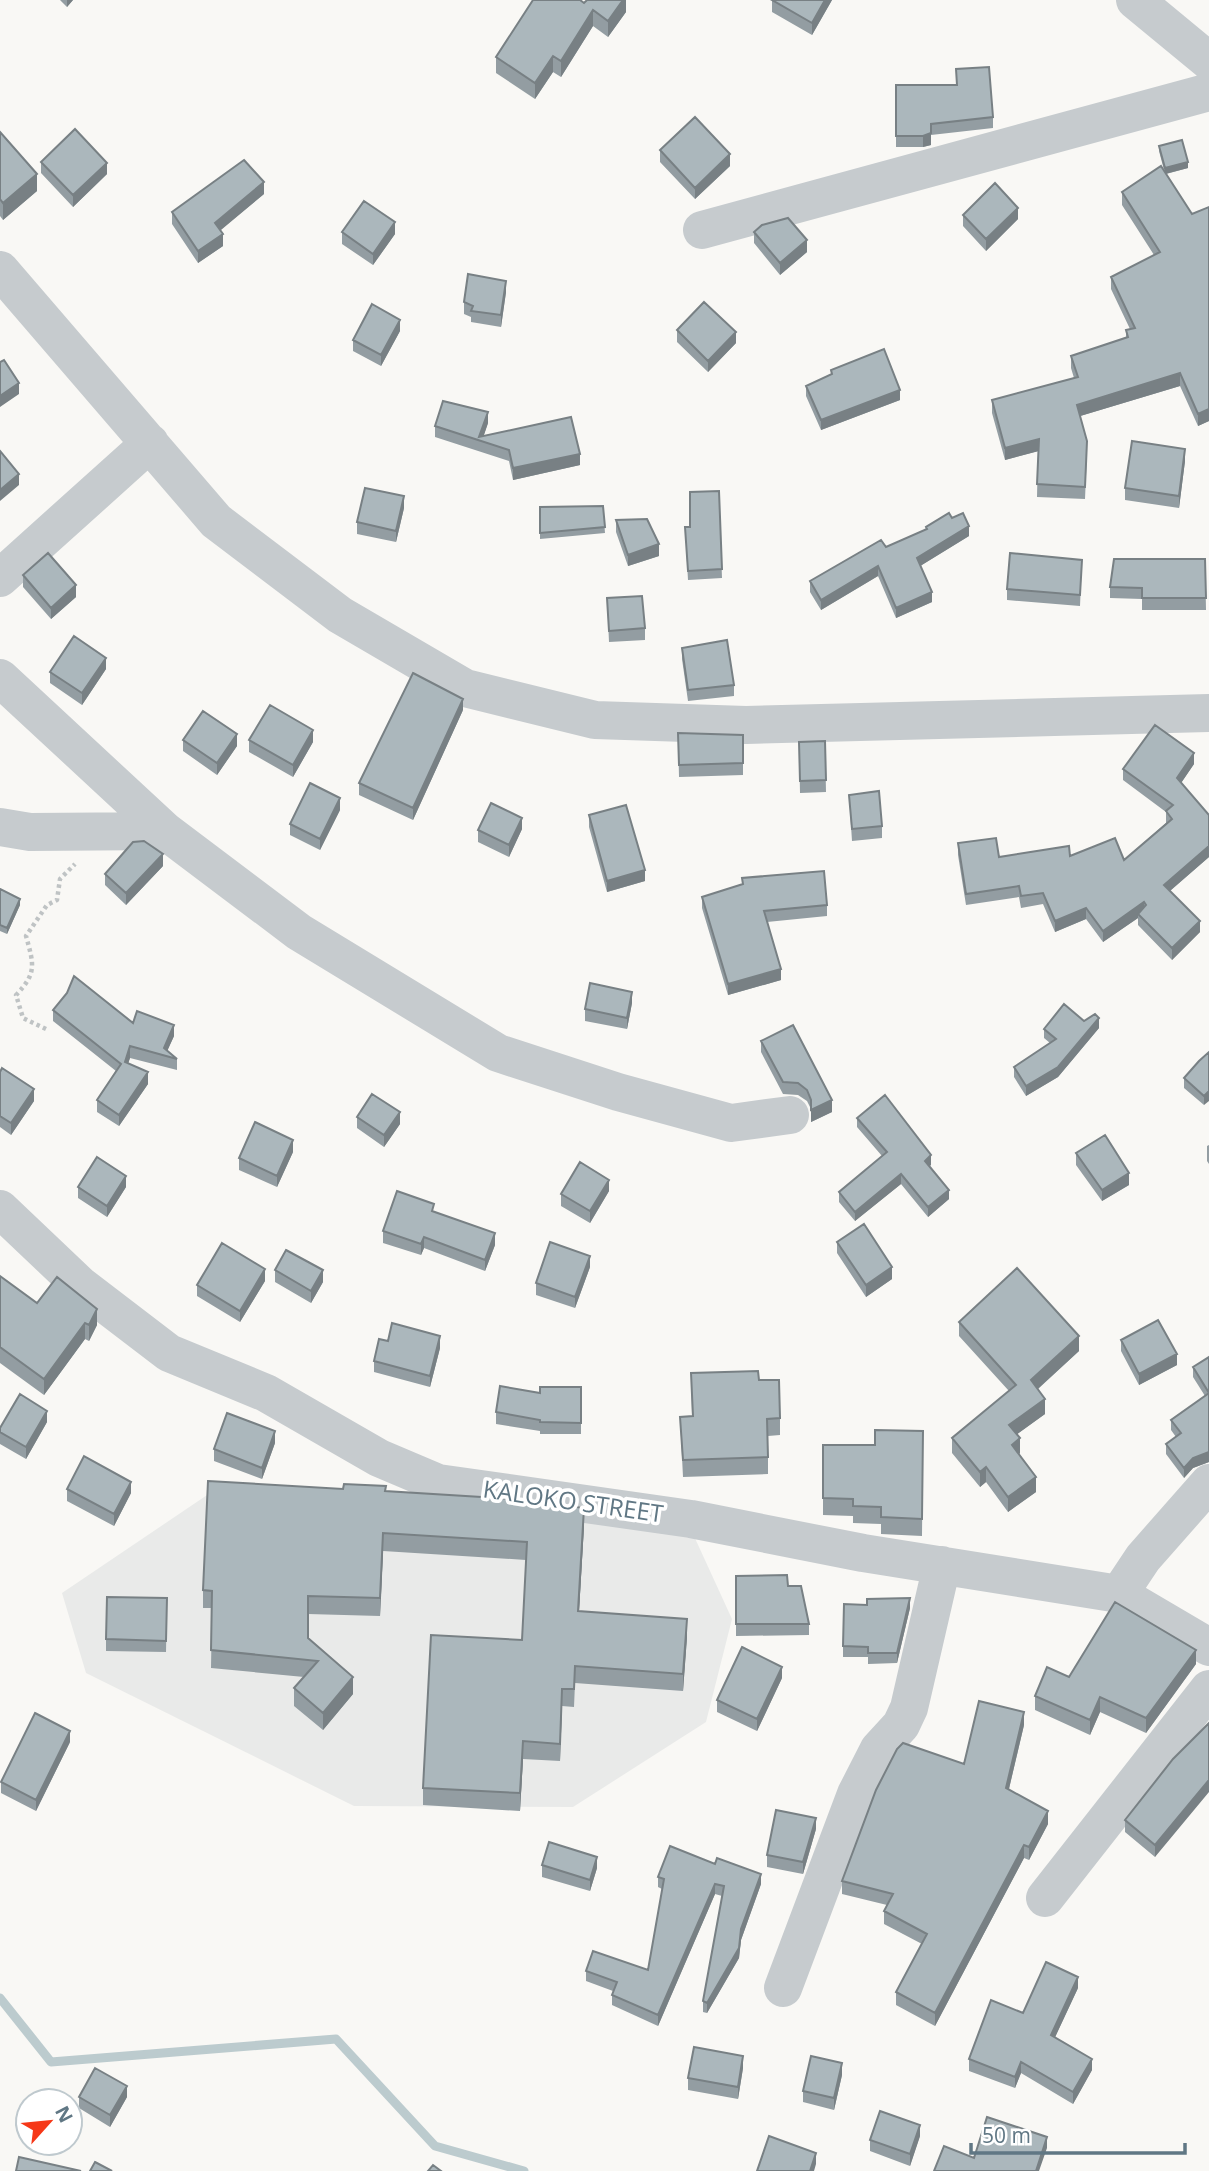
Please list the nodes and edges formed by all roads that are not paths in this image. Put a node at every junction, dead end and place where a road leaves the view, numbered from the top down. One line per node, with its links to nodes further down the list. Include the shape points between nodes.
1 (1135, 0): 2 (street)
2 (1209, 61)
3 (1209, 92): 4 (street)
4 (702, 230)
5 (0, 270): 6 (street)
6 (149, 443): 7 (street); 9 (street, via 216,521 329,607 465,688 595,720 746,724)
7 (0, 578)
8 (0, 678): 11 (street)
9 (1209, 713)
10 (0, 827): 11 (street, via 30,832)
11 (165, 831): 12 (street, via 299,932 498,1053 731,1124)
12 (790, 1115)
13 (0, 1209): 15 (street, KALOKO STREET, via 80,1285 169,1353 266,1392 379,1458 438,1483 691,1519)
14 (1209, 1483): 16 (street, via 1143,1558)
15 (942, 1565): 16 (street, KALOKO STREET); 20 (street, via 909,1708 901,1726 879,1749 856,1794)
16 (1119, 1594): 17 (street, KALOKO STREET)
17 (1209, 1647)
18 (1209, 1689): 19 (street)
19 (1045, 1898)
20 (783, 1988)

